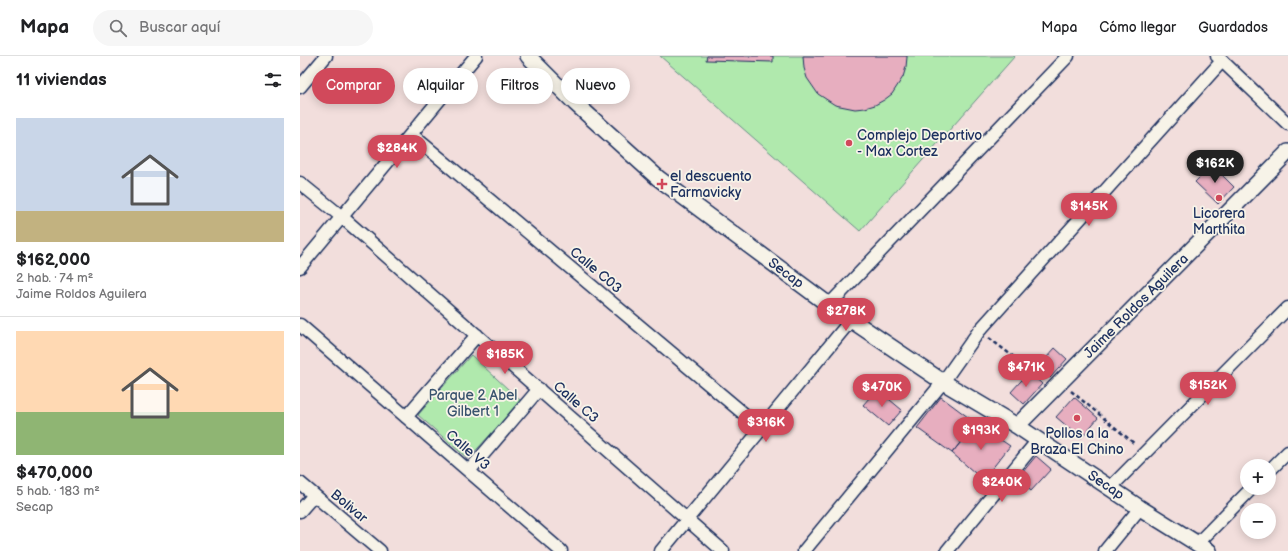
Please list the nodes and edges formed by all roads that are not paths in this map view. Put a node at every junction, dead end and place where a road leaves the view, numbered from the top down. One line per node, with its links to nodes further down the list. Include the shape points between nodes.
1 (326, 56): 6 (street)
2 (476, 56): 8 (street)
3 (528, 56): 13 (street, Secap, via 575,103 658,178)
4 (1068, 56): 13 (street)
5 (1219, 58): 7 (street); 18 (street, via 979,330)
6 (300, 87)
7 (1288, 124)
8 (412, 134): 11 (street); 22 (street, Calle C03)
9 (1288, 152): 21 (street, Jaime Roldos Aguilera)
10 (300, 183): 11 (street, Calle C3)
11 (342, 217): 12 (street); 17 (street, Calle C3)
12 (300, 267)
13 (829, 305): 15 (street, Secap)
14 (1288, 308): 28 (street)
15 (851, 320): 18 (street, Secap); 22 (street)
16 (300, 325): 20 (street, Calle V3)
17 (478, 335): 19 (street, Calle C3); 20 (street)
18 (943, 382): 21 (street, Secap); 39 (street)
19 (539, 389): 26 (street); 33 (street, Calle C3)
20 (406, 417): 26 (street, Calle V3)
21 (1017, 426): 23 (street, Secap)
22 (762, 428): 33 (street)
23 (1038, 440): 28 (street, Secap); 40 (street)
24 (1288, 452): 25 (street)
25 (1276, 464)
26 (469, 471): 36 (street, Calle V3)
27 (300, 483): 29 (street, Bolivar)
28 (1110, 488): 31 (street, Secap)
29 (314, 495): 32 (street); 35 (street, Bolivar)
30 (1246, 495): 34 (street)
31 (1140, 508): 34 (street, Secap); 41 (street)
32 (300, 511)
33 (688, 519): 37 (street); 38 (street, Calle C3)
34 (1203, 547)
35 (380, 551)
36 (561, 551)
37 (661, 551)
38 (723, 551)
39 (804, 551)
40 (947, 551)
41 (1105, 551)

